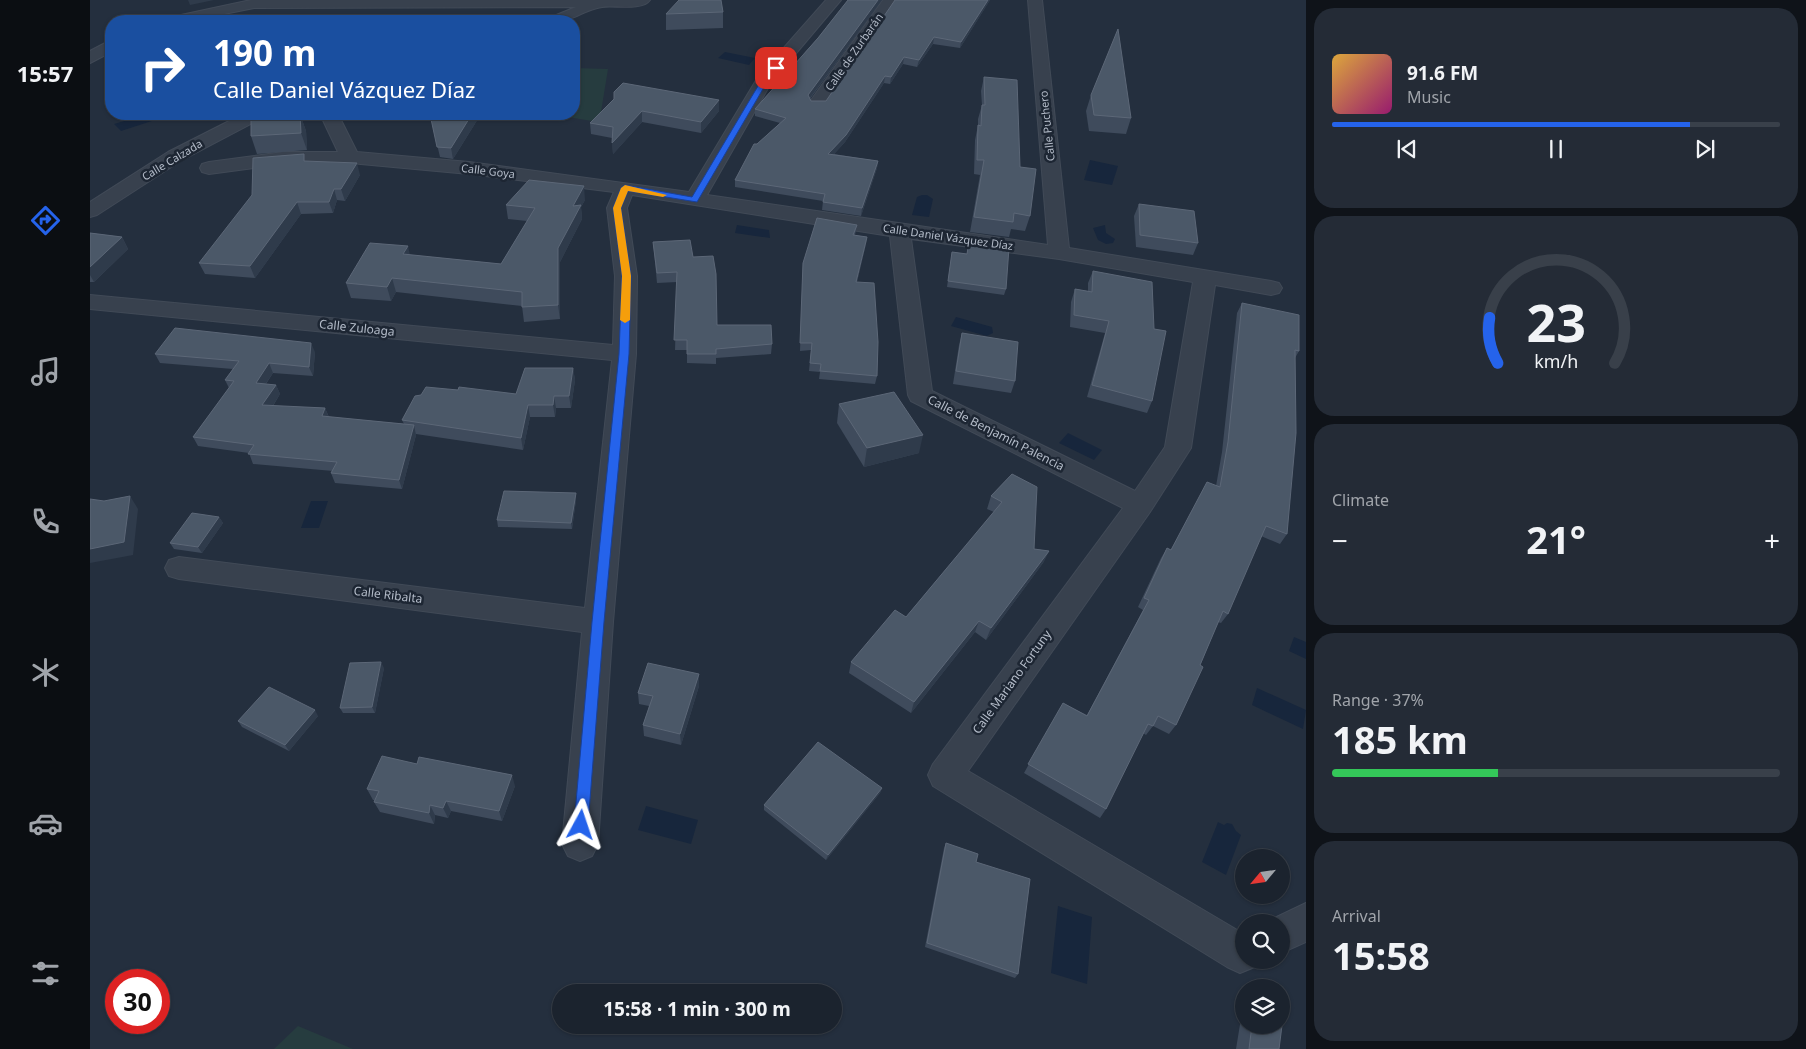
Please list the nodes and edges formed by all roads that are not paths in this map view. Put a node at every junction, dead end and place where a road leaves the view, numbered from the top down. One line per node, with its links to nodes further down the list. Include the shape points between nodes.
1 (643, 0): 6 (street)
2 (834, 0): 20 (street, via 764,81)
3 (890, 0): 14 (street, Calle de Zurbarán)
4 (1035, 0): 23 (street, Calle Puchero)
5 (338, 1): 6 (street); 7 (street, via 254,4); 8 (street)
6 (600, 2): 9 (street)
7 (196, 15)
8 (332, 15)
9 (569, 15)
10 (105, 36): 11 (street)
11 (94, 37)
12 (105, 49): 13 (street)
13 (90, 58)
14 (818, 103)
15 (244, 120): 21 (street, Calle Calzada, via 175,156)
16 (333, 120): 17 (street)
17 (350, 157): 18 (street, Calle Goya, via 284,158); 19 (street, Calle Goya)
18 (208, 168)
19 (625, 188): 20 (street, Calle Daniel Vázquez Díaz); 27 (street, via 617,208 626,276)
20 (694, 200): 22 (street, Calle Daniel Vázquez Díaz)
21 (90, 211)
22 (900, 231): 23 (street, Calle Daniel Vázquez Díaz); 28 (street, Calle de Benjamín Palencia, via 920,395)
23 (1059, 253): 24 (street, Calle Daniel Vázquez Díaz)
24 (1205, 277): 25 (street, Calle Daniel Vázquez Díaz); 28 (street, Calle Mariano Fortuny, via 1178,448)
25 (1271, 288)
26 (90, 302): 27 (street, Calle Zuloaga)
27 (624, 354): 30 (street)
28 (1140, 505): 34 (street, Calle Mariano Fortuny, via 946,774)
29 (179, 568): 30 (street, Calle Ribalta)
30 (598, 622): 31 (street)
31 (580, 844)
32 (1306, 922): 33 (street)
33 (1290, 930)
34 (1235, 950)

